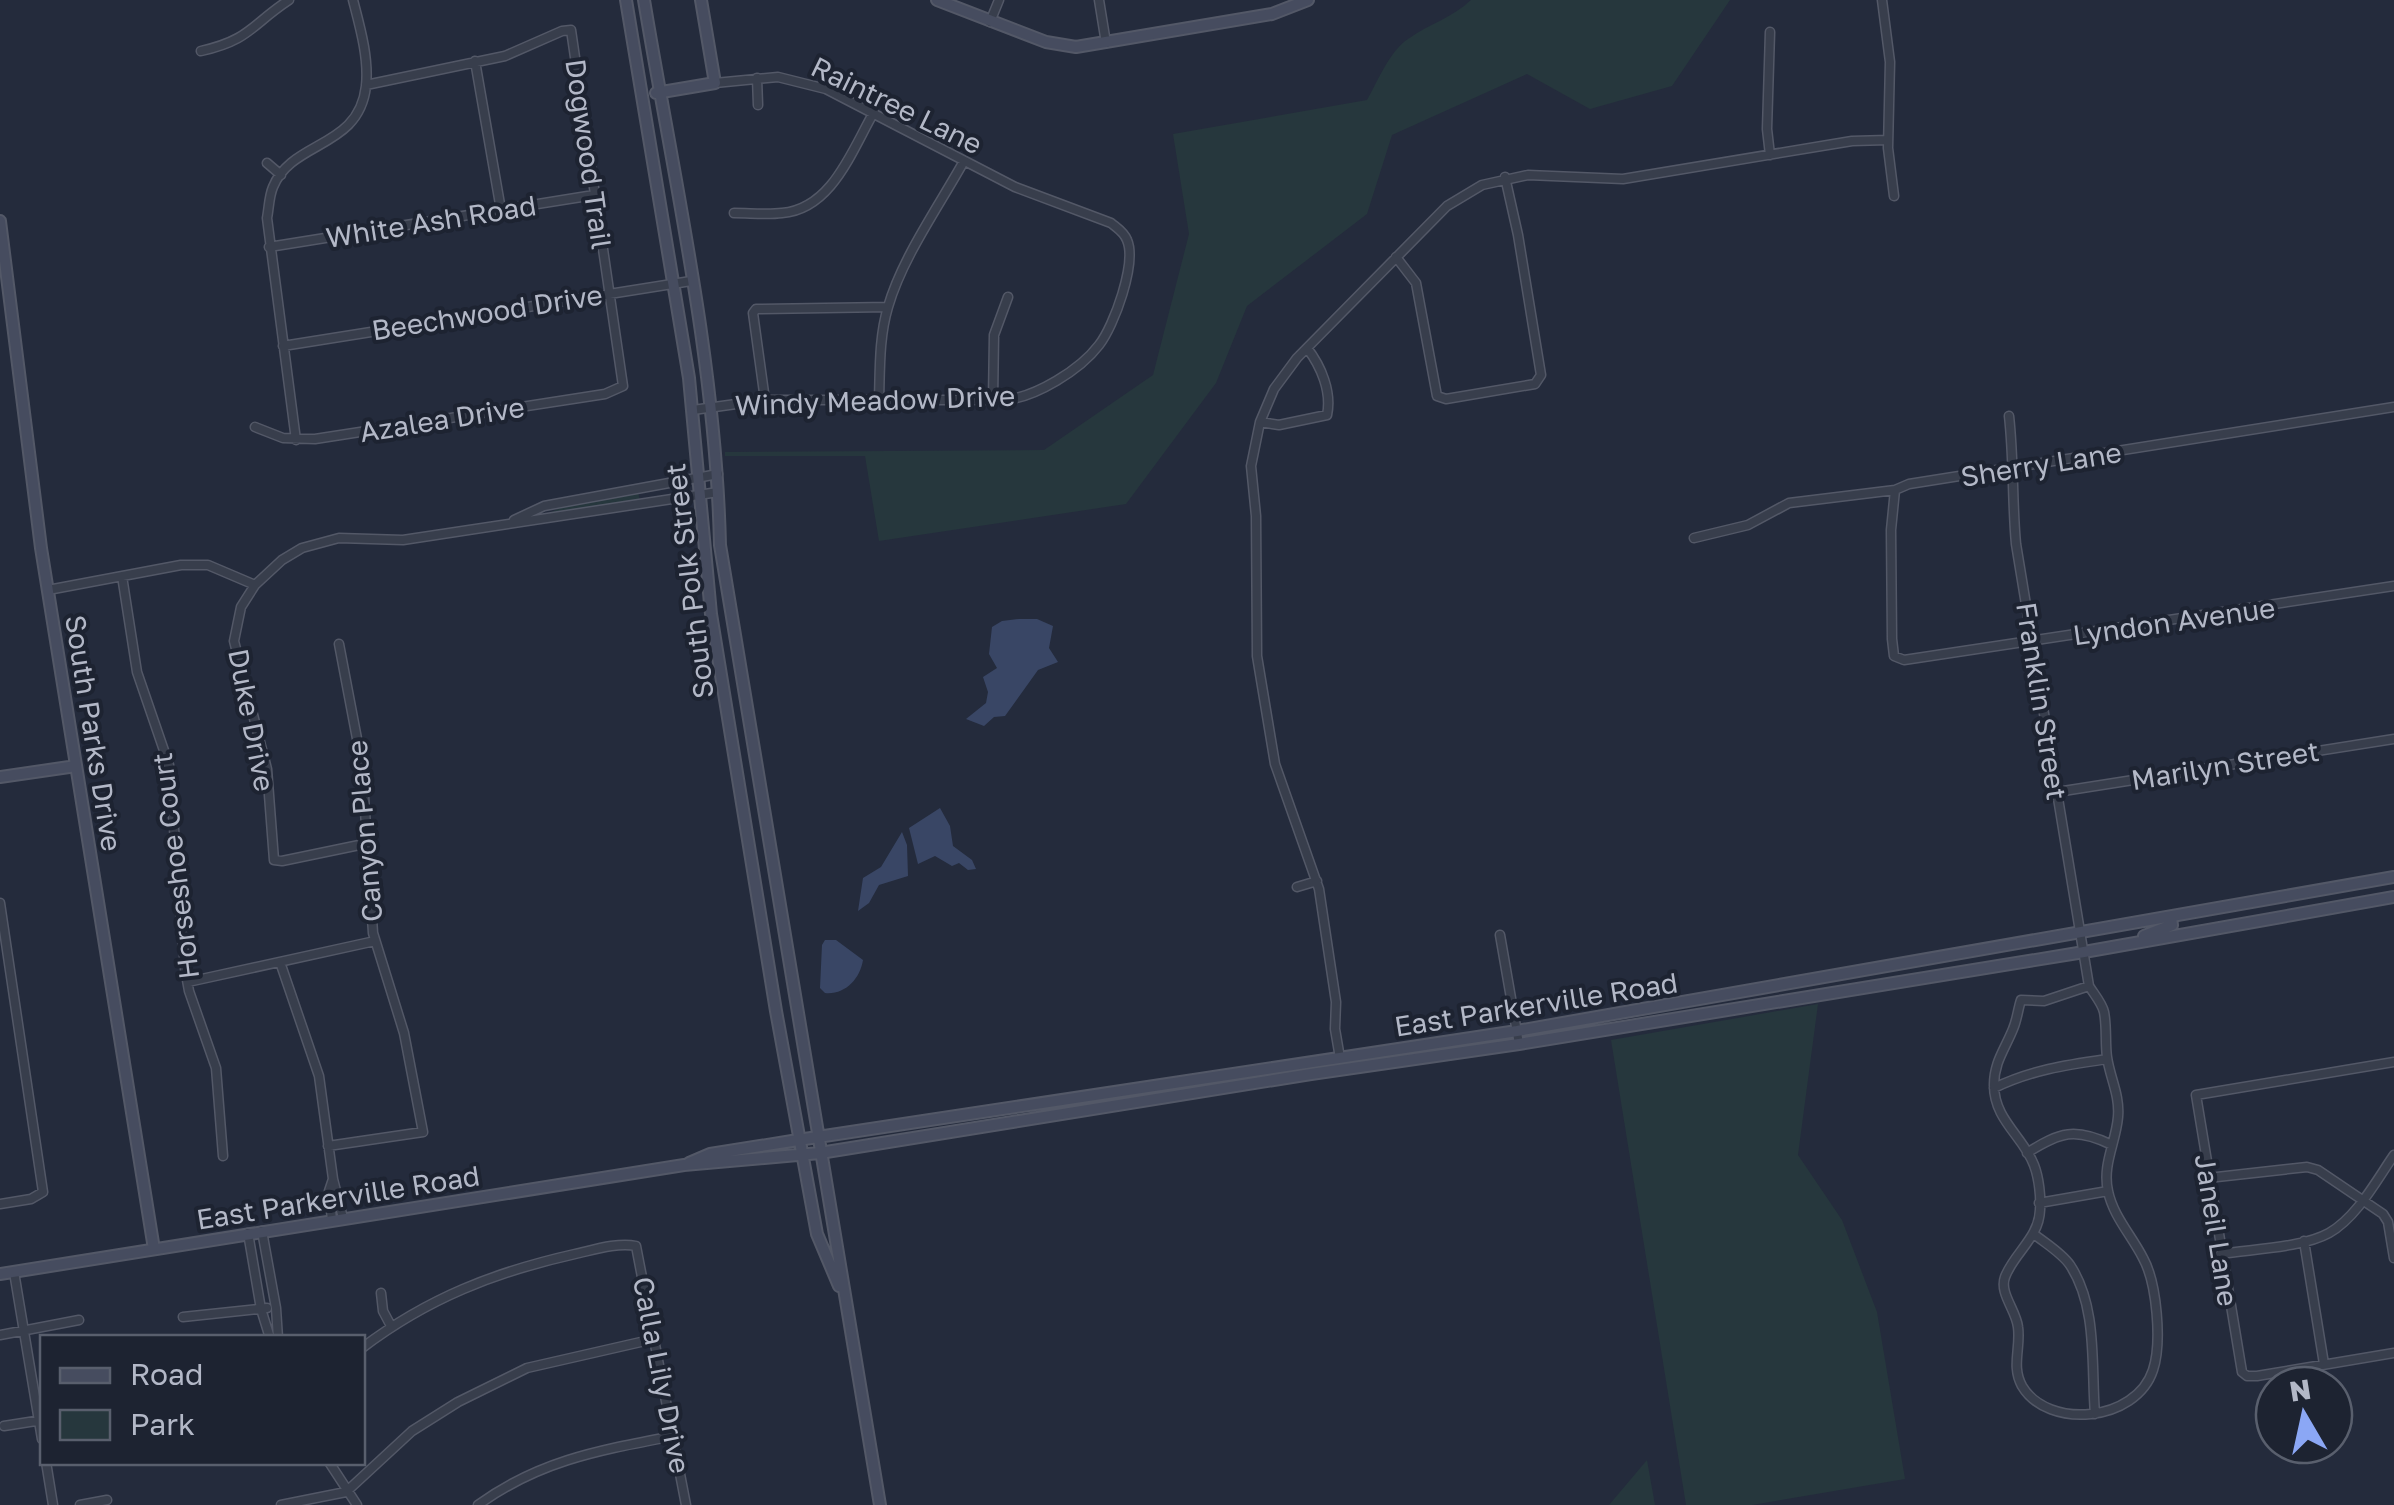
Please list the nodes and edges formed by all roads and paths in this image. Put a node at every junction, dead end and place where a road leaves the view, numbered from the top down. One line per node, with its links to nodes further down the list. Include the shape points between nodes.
1 (289, 0): 14 (street, via 249,34)
2 (353, 0): 18 (street)
3 (626, 0): 20 (main road, South Polk Street)
4 (644, 0): 19 (main road, South Polk Street)
5 (701, 0): 17 (main road)
6 (937, 0): 11 (main road)
7 (999, 0): 11 (street)
8 (1099, 0): 13 (street)
9 (1308, 0): 13 (main road, via 1272,14)
10 (1882, 0): 25 (street, via 1890,62)
11 (990, 22): 13 (main road, via 1046,42)
12 (1770, 32): 26 (street)
13 (1106, 43)
14 (201, 51)
15 (475, 61): 18 (street); 31 (street, Dogwood Trail, via 570,30); 33 (street)
16 (756, 78): 17 (street, Raintree Lane); 21 (street); 22 (street, Raintree Lane, via 792,79)
17 (715, 83): 19 (main road, Raintree Lane)
18 (366, 84): 23 (street)
19 (660, 92): 20 (main road, Raintree Lane); 39 (main road, South Polk Street)
20 (644, 95): 40 (main road, South Polk Street)
21 (758, 105)
22 (874, 112): 27 (street, Raintree Lane); 34 (street, via 815,203 783,214)
23 (352, 122): 24 (street); 29 (street)
24 (364, 128)
25 (1888, 140): 26 (street); 32 (street)
26 (1770, 155): 30 (street, via 1623,179)
27 (964, 162): 36 (street, Raintree Lane); 43 (street)
28 (267, 164): 29 (street)
29 (282, 175): 37 (street, via 272,188)
30 (1505, 178): 38 (street, via 1455,200); 38 (street, via 1538,382 1439,398 1416,283)
31 (594, 196): 33 (street, White Ash Road); 41 (street, Dogwood Trail)
32 (1894, 196)
33 (500, 210): 37 (street, White Ash Road)
34 (734, 213)
35 (0, 222): 70 (main road, South Parks Drive)
36 (1121, 230): 49 (street, Windy Meadow Drive, via 1128,242 1126,279 1099,345 1034,392)
37 (269, 247): 44 (street)
38 (1396, 257): 45 (street)
39 (691, 280): 40 (street, Beechwood Drive); 51 (main road, South Polk Street)
40 (673, 284): 41 (street, Beechwood Drive); 52 (main road, South Polk Street)
41 (609, 292): 44 (street, Beechwood Drive); 46 (street, Dogwood Trail)
42 (1008, 297): 49 (street, via 994,334)
43 (888, 307): 47 (street, via 756,309); 48 (street)
44 (283, 346): 56 (street)
45 (1307, 348): 54 (street, via 1281,378); 54 (street, via 1322,372 1326,415 1280,425)
46 (622, 379): 56 (street, Azalea Drive, via 623,386 605,394)
47 (765, 400): 48 (street, Windy Meadow Drive); 51 (street, Windy Meadow Drive)
48 (879, 400): 49 (street, Windy Meadow Drive)
49 (993, 400)
50 (2394, 407): 57 (street, Sherry Lane)
51 (710, 408): 52 (street, Windy Meadow Drive); 58 (main road, South Polk Street)
52 (692, 410): 59 (main road, South Polk Street)
53 (2009, 416): 57 (street, Franklin Street)
54 (1260, 422): 79 (street, via 1251,466 1259,673 1281,784)
55 (255, 427): 56 (street, Azalea Drive)
56 (296, 440)
57 (2014, 468): 61 (street, Sherry Lane); 71 (street, Franklin Street, via 2016,544)
58 (718, 474): 59 (street); 62 (main road, South Polk Street)
59 (698, 476): 60 (street); 63 (main road, South Polk Street)
60 (645, 486): 64 (street); 65 (street, via 544,506)
61 (1895, 490): 66 (street, Sherry Lane, via 1790,503 1748,525); 71 (street, Lyndon Avenue, via 1894,656 1920,659)
62 (718, 492): 63 (street); 105 (main road, South Polk Street, via 720,545)
63 (700, 495): 64 (street); 106 (main road, South Polk Street, via 710,614)
64 (648, 503): 65 (street)
65 (504, 525): 68 (street, via 403,540 323,540 282,560)
66 (1694, 538)
67 (122, 576): 68 (street, via 208,565); 70 (street); 92 (street, Horseshoe Court, via 137,672 169,764)
68 (256, 585): 77 (street, Duke Drive, via 242,606 234,641 268,768 274,860)
69 (2394, 586): 71 (street, Lyndon Avenue)
70 (48, 590): 74 (main road, South Parks Drive)
71 (2033, 642): 76 (street, Franklin Street)
72 (338, 644): 77 (street, Canyon Place, via 362,765)
73 (2394, 738): 76 (street, Marilyn Street)
74 (76, 766): 75 (main road); 125 (main road, South Parks Drive)
75 (0, 778)
76 (2056, 792): 86 (street, Franklin Street)
77 (369, 843): 88 (street, Canyon Place)
78 (2394, 877): 82 (main road, East Parkerville Road)
79 (1317, 882): 80 (street); 99 (street)
80 (1297, 887)
81 (2394, 897): 85 (main road, East Parkerville Road)
82 (2258, 900): 84 (main road, East Parkerville Road); 85 (main road)
83 (0, 903): 118 (street, via 43,1192)
84 (2171, 917): 86 (main road, East Parkerville Road); 89 (main road, via 2167,928)
85 (2262, 920): 89 (main road, East Parkerville Road)
86 (2081, 934): 90 (street, Franklin Street); 94 (main road, East Parkerville Road)
87 (1500, 936): 96 (street)
88 (376, 942): 91 (street); 108 (street, Canyon Place, via 404,1033 423,1132)
89 (2120, 946): 90 (main road, East Parkerville Road)
90 (2084, 952): 93 (street, Franklin Street); 95 (main road, East Parkerville Road)
91 (280, 962): 92 (street); 108 (street, via 319,1076)
92 (188, 982): 112 (street, Horseshoe Court, via 216,1068)
93 (2089, 986): 97 (street, Franklin Street, via 2103,1008); 102 (street, via 2044,1001 2021,1000 1996,1064)
94 (1704, 999): 95 (main road); 96 (main road, East Parkerville Road)
95 (1706, 1014): 96 (main road, East Parkerville Road)
96 (1518, 1038): 99 (main road, East Parkerville Road)
97 (2107, 1059): 102 (street, via 2050,1067); 107 (street, Franklin Street, via 2118,1104)
98 (2394, 1062): 115 (street, Janeil Lane, via 2196,1095)
99 (1341, 1064): 100 (main road, East Parkerville Road); 101 (main road, East Parkerville Road)
100 (1249, 1072): 101 (main road); 103 (main road, East Parkerville Road)
101 (1251, 1085): 104 (main road, East Parkerville Road)
102 (1994, 1088): 110 (street, via 1998,1109)
103 (1094, 1095): 104 (main road); 105 (main road, East Parkerville Road)
104 (1096, 1109): 109 (main road, East Parkerville Road)
105 (818, 1137): 106 (main road, East Parkerville Road); 109 (main road, South Polk Street)
106 (798, 1140): 113 (main road, South Polk Street); 114 (main road, East Parkerville Road, via 710,1154)
107 (2112, 1145): 110 (street, via 2071,1133); 116 (street, Franklin Street)
108 (328, 1146): 120 (street)
109 (820, 1153): 113 (main road, East Parkerville Road); 131 (main road, South Polk Street)
110 (2027, 1153): 119 (street)
111 (2394, 1155): 117 (street)
112 (224, 1156)
113 (801, 1156): 114 (main road, East Parkerville Road); 131 (main road, South Polk Street, via 816,1234)
114 (684, 1165): 120 (main road, East Parkerville Road)
115 (2208, 1178): 117 (street, via 2307,1167); 126 (street, Janeil Lane)
116 (2108, 1191): 119 (street); 146 (street, via 2154,1288 2157,1352 2153,1373 2137,1396)
117 (2364, 1198): 124 (street, via 2332,1231); 127 (street, via 2384,1214)
118 (0, 1204)
119 (2039, 1204): 123 (street)
120 (337, 1219): 121 (main road, East Parkerville Road)
121 (262, 1231): 122 (main road, East Parkerville Road); 132 (street)
122 (248, 1233): 125 (main road, East Parkerville Road); 133 (street)
123 (2034, 1234): 146 (street, via 2069,1262 2078,1282 2088,1313); 146 (street, via 2004,1279 2018,1327 2015,1368 2023,1388 2041,1403)
124 (2304, 1241): 126 (street); 144 (street)
125 (154, 1249): 128 (main road, East Parkerville Road)
126 (2221, 1254): 144 (street, Janeil Lane, via 2242,1372 2256,1376)
127 (2394, 1258)
128 (14, 1272): 129 (main road, East Parkerville Road); 137 (street)
129 (0, 1274)
130 (381, 1292): 136 (street)
131 (846, 1301): 160 (main road)
132 (276, 1308): 133 (street); 140 (street)
133 (261, 1309): 134 (street); 139 (street)
134 (183, 1317)
135 (79, 1320): 137 (street)
136 (391, 1326): 141 (street, Calla Lily Drive, via 513,1268 628,1244 636,1246); 142 (street)
137 (25, 1331): 138 (street); 145 (street)
138 (0, 1335)
139 (273, 1335)
140 (274, 1335)
141 (654, 1339): 149 (street, Calla Lily Drive); 152 (street, via 528,1368 458,1402 412,1431)
142 (365, 1346)
143 (2394, 1353): 144 (street)
144 (2324, 1364)
145 (40, 1414)
146 (2095, 1414)
147 (40, 1420): 148 (street)
148 (4, 1426)
149 (674, 1436): 158 (street, via 565,1459); 159 (street, Calla Lily Drive)
150 (46, 1465): 154 (street)
151 (331, 1465): 152 (street)
152 (346, 1492): 156 (street); 157 (street)
153 (108, 1500): 155 (street)
154 (53, 1505)
155 (80, 1505)
156 (281, 1505)
157 (357, 1505)
158 (478, 1505)
159 (686, 1505)
160 (880, 1505)

